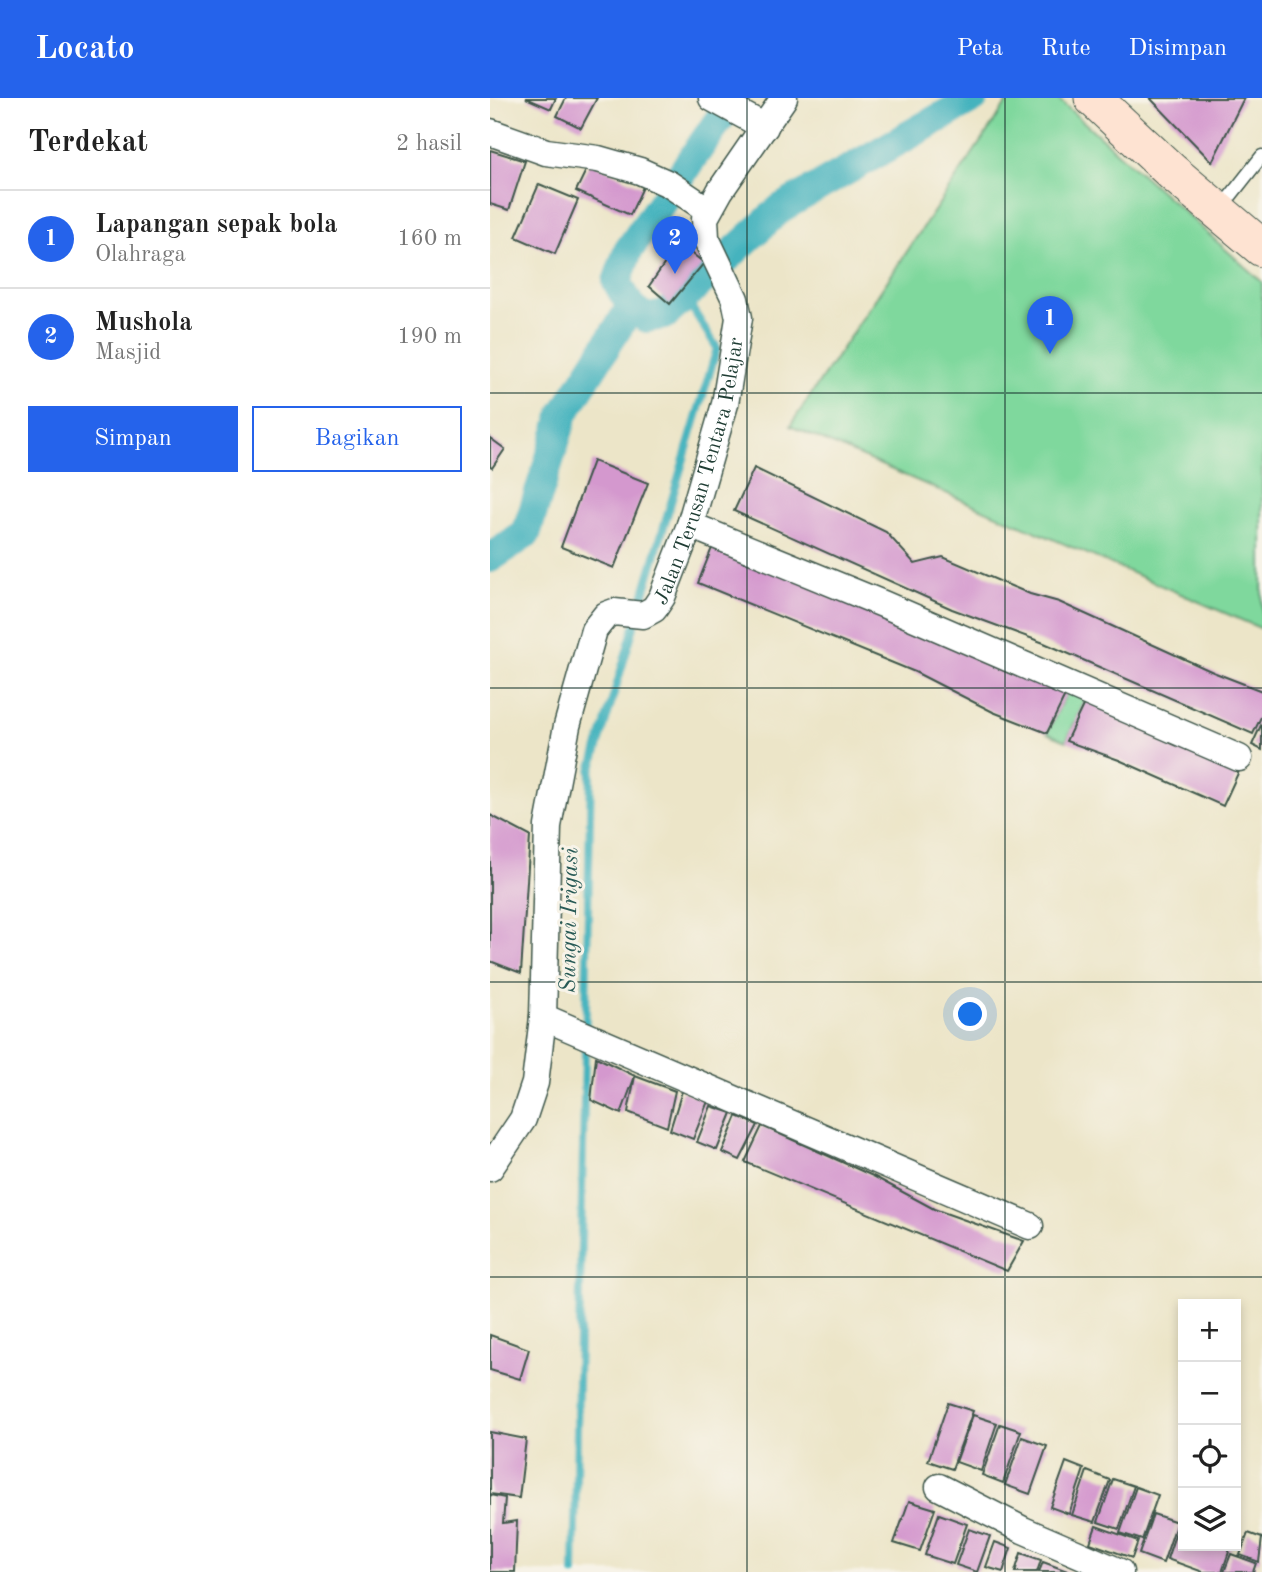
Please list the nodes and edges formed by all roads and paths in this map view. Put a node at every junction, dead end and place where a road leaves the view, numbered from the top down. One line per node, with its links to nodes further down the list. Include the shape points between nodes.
1 (784, 98): 4 (street)
2 (1093, 98): 8 (main road)
3 (720, 102): 4 (street)
4 (758, 123): 7 (street)
5 (490, 132): 7 (street, via 547,152 611,162 669,184)
6 (1262, 156): 8 (lane)
7 (701, 206): 10 (street, Jalan Terusan Tentara Pelajar, via 712,252 734,299 740,330 725,404)
8 (1218, 211): 9 (main road)
9 (1262, 248)
10 (690, 525): 11 (street); 12 (street, Jalan Terusan Tentara Pelajar, via 654,609 643,615 614,612 594,630 567,726 548,826)
11 (1239, 758)
12 (548, 1019): 13 (street, via 531,1102); 14 (street)
13 (490, 1168)
14 (1030, 1226)
15 (939, 1487): 16 (street)
16 (1120, 1572)

